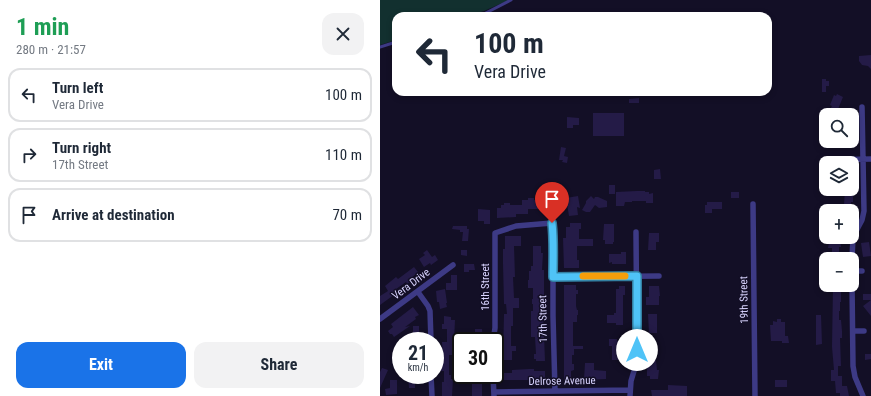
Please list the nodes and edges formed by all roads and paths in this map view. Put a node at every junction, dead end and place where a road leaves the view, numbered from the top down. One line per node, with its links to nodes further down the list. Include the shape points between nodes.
1 (511, 0): 2 (lane)
2 (488, 12)
3 (392, 43): 4 (lane)
4 (380, 47)
5 (862, 107): 7 (street)
6 (859, 159): 7 (street)
7 (863, 159): 8 (street); 12 (street, via 864,211 853,237)
8 (871, 159)
9 (753, 204): 30 (street, 19th Street)
10 (636, 232): 14 (street)
11 (495, 233): 16 (street, 17th Street, via 516,226 552,223); 23 (street, 16th Street)
12 (852, 252)
13 (453, 265): 17 (street, Vera Drive)
14 (637, 276): 15 (street); 16 (street); 27 (street, via 637,361)
15 (659, 276)
16 (553, 277): 26 (street, 17th Street)
17 (418, 292): 19 (street, Vera Drive); 22 (street, via 430,311)
18 (852, 292): 20 (street)
19 (380, 319)
20 (853, 331): 21 (street); 31 (street, via 853,366)
21 (864, 331)
22 (431, 332)
23 (494, 332)
24 (431, 384): 29 (street)
25 (493, 384): 28 (street)
26 (555, 391): 27 (street, Delrose Avenue); 28 (street, Delrose Avenue)
27 (630, 393)
28 (494, 394)
29 (432, 396)
30 (754, 396)
31 (863, 396)

